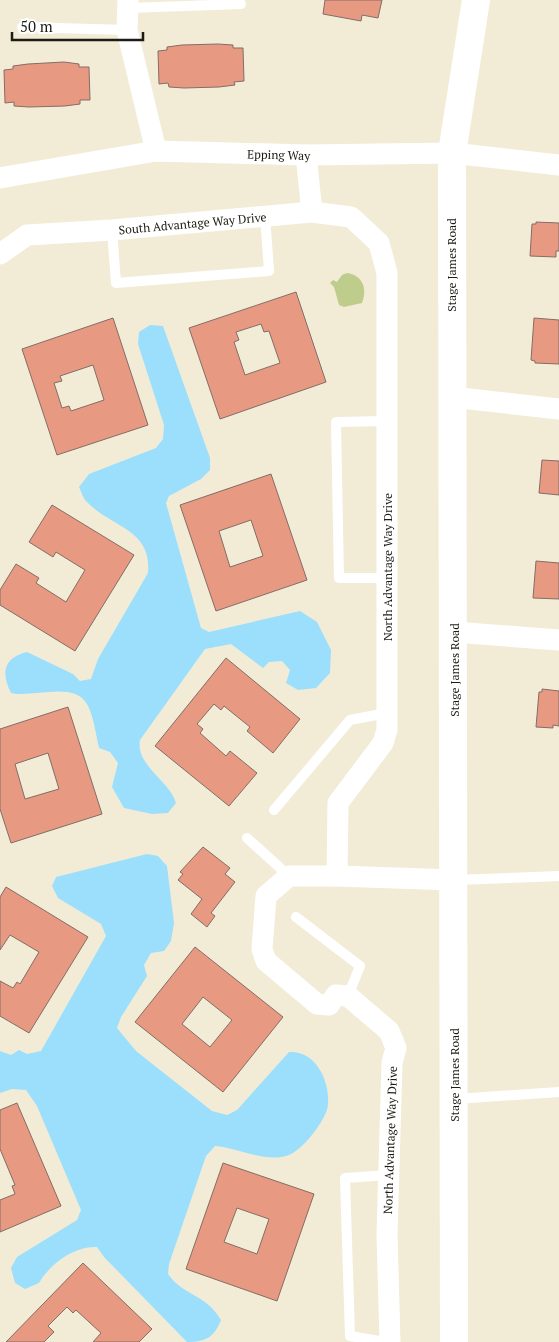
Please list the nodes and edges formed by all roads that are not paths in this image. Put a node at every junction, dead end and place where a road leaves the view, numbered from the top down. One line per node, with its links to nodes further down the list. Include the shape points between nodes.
1 (476, 0): 7 (main road, Stage James Road)
2 (128, 4): 3 (lane); 5 (street)
3 (241, 4)
4 (22, 27): 5 (lane)
5 (127, 30): 6 (street)
6 (156, 152): 8 (street, Epping Way); 10 (street, Epping Way)
7 (452, 153): 8 (street, Epping Way); 9 (street, Epping Way); 16 (main road, Stage James Road)
8 (306, 156): 11 (street)
9 (559, 165)
10 (0, 178)
11 (312, 212): 12 (street, South Advantage Way Drive); 14 (street, South Advantage Way Drive, via 350,218)
12 (266, 216): 13 (street, South Advantage Way Drive); 13 (lane, via 269,271 116,283)
13 (112, 230): 15 (street, South Advantage Way Drive, via 27,236)
14 (379, 243): 18 (street, North Advantage Way Drive, via 387,273)
15 (0, 254)
16 (451, 397): 17 (street); 20 (main road, Stage James Road)
17 (559, 409)
18 (387, 421): 19 (street, North Advantage Way Drive); 19 (lane, via 336,422 339,578)
19 (387, 578): 22 (street, North Advantage Way Drive)
20 (454, 632): 21 (street); 28 (main road, Stage James Road)
21 (559, 640)
22 (387, 714): 23 (lane, via 350,720); 26 (street, North Advantage Way Drive, via 383,743 338,803)
23 (274, 810)
24 (247, 838): 25 (lane)
25 (289, 876): 26 (street); 30 (street, via 266,896 262,949 266,961 317,1004 329,1005 336,995)
26 (337, 876): 28 (street)
27 (559, 876): 28 (lane)
28 (454, 880): 32 (main road, Stage James Road)
29 (296, 917): 30 (lane, via 360,966)
30 (348, 996): 33 (street, North Advantage Way Drive, via 389,1031 396,1048 392,1063)
31 (559, 1092): 32 (lane)
32 (454, 1099): 36 (main road, Stage James Road)
33 (389, 1175): 34 (lane, via 345,1178 350,1336); 35 (street, North Advantage Way Drive)
34 (385, 1342)
35 (390, 1342)
36 (454, 1342)

